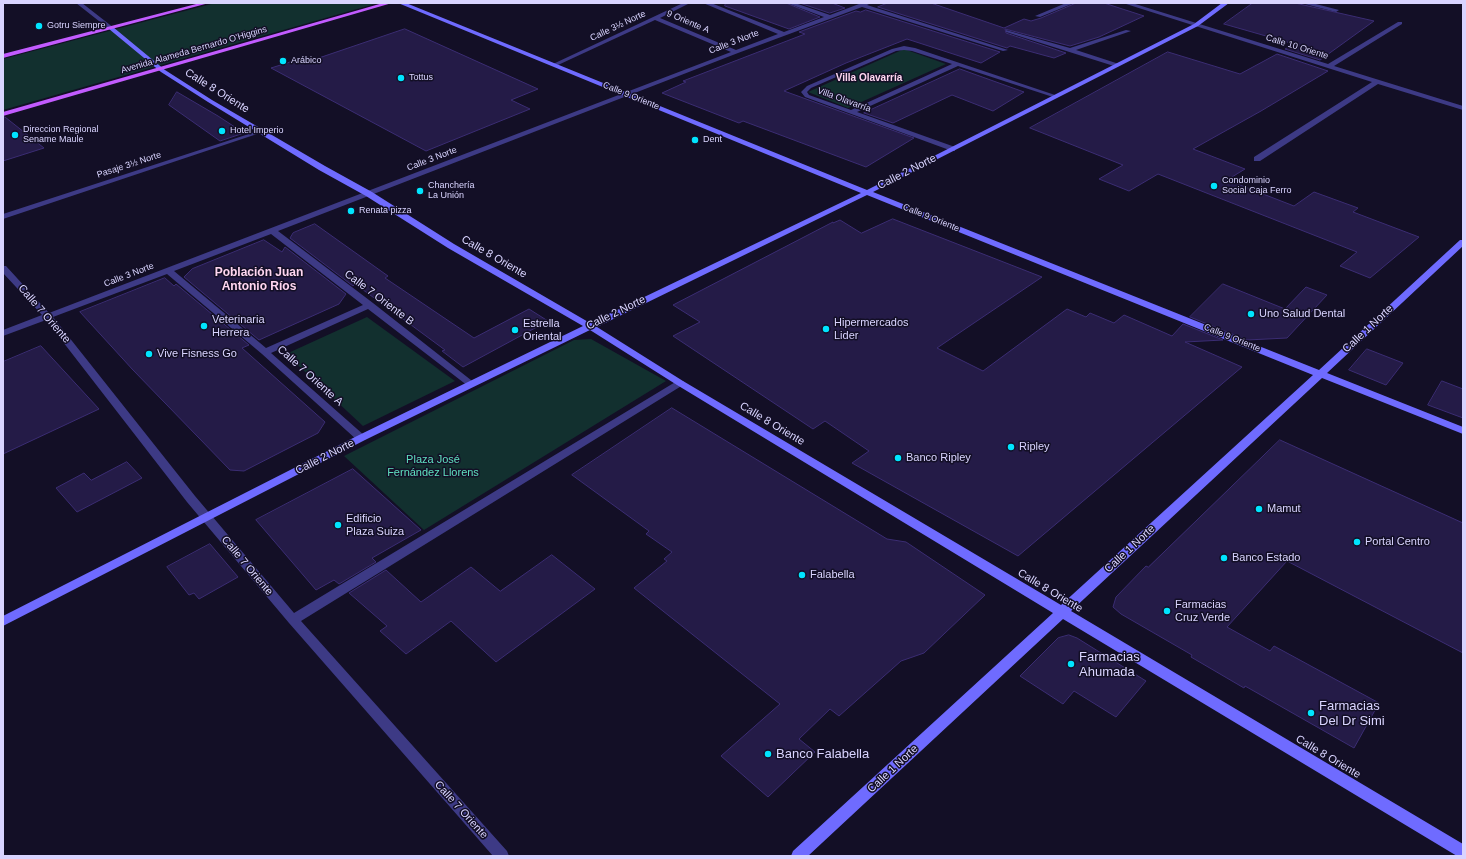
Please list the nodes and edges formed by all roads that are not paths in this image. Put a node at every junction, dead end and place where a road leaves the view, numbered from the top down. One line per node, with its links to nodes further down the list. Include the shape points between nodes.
1 (79, 3): 19 (street, Calle 8 Oriente)
2 (206, 3): 19 (main road)
3 (389, 3): 31 (main road, Avenida Alameda Bernardo O'Higgins)
4 (401, 3): 27 (street, Calle 9 Oriente)
5 (687, 3): 16 (street, Calle 3½ Norte)
6 (706, 3): 22 (street)
7 (790, 3): 15 (street)
8 (1071, 3): 14 (street)
9 (1126, 3): 18 (street, Calle 10 Oriente)
10 (1226, 3): 18 (street, Calle 2 Norte)
11 (1304, 3): 13 (street)
12 (864, 4): 15 (street, Calle 3 Norte); 23 (street)
13 (1336, 10)
14 (1038, 16)
15 (829, 17): 22 (street, Calle 3 Norte)
16 (656, 18): 25 (street, 9 Oriente A); 27 (street, Calle 3½ Norte)
17 (1400, 23): 30 (street)
18 (1196, 25): 29 (street, Calle 2 Norte); 30 (street, Calle 10 Oriente)
19 (111, 28): 26 (main road); 31 (street, Calle 8 Oriente)
20 (1008, 30): 24 (street)
21 (1128, 31): 24 (street)
22 (783, 34): 25 (street, Calle 3 Norte)
23 (1005, 50)
24 (1071, 50): 29 (street)
25 (736, 52): 33 (street, Calle 3 Norte)
26 (3, 56)
27 (556, 64): 33 (street, Calle 9 Oriente)
28 (957, 64): 34 (street, Villa Olavarría); 36 (street); 36 (street, Villa Olavarría, via 913,49 899,49 809,87 804,92 807,96)
29 (1117, 65): 34 (street, Calle 2 Norte)
30 (1329, 66): 32 (street, Calle 10 Oriente)
31 (160, 69): 37 (main road, Avenida Alameda Bernardo O'Higgins); 38 (street, Calle 8 Oriente)
32 (1378, 81): 35 (street, Calle 10 Oriente); 40 (street)
33 (628, 94): 41 (street, Calle 9 Oriente); 42 (street, Calle 3 Norte)
34 (1055, 96): 39 (street, Calle 2 Norte)
35 (1463, 108)
36 (851, 112): 39 (street, Villa Olavarría)
37 (3, 114)
38 (260, 132): 42 (street, Calle 8 Oriente); 43 (street, Pasaje 3½ Norte)
39 (952, 149): 41 (street, Calle 2 Norte)
40 (1257, 159)
41 (866, 192): 50 (street, Calle 2 Norte); 53 (street, Calle 9 Oriente)
42 (369, 194): 44 (street, Calle 3 Norte); 50 (street, Calle 8 Oriente, via 451,246)
43 (3, 217)
44 (272, 231): 47 (street, Calle 3 Norte); 48 (street, Calle 7 Oriente B)
45 (1463, 242): 53 (street, Calle 1 Norte)
46 (3, 268): 49 (street, Calle 7 Oriente)
47 (169, 270): 49 (street, Calle 3 Norte); 52 (street, Calle 7 Oriente A)
48 (370, 305): 52 (street); 55 (street, Calle 7 Oriente B)
49 (48, 317): 51 (street, Calle 3 Norte); 58 (street, Calle 7 Oriente)
50 (589, 326): 54 (street, Calle 8 Oriente); 55 (street, Calle 2 Norte)
51 (3, 333)
52 (265, 352): 57 (street, Calle 7 Oriente A)
53 (1319, 373): 56 (street, Calle 9 Oriente); 59 (street, Calle 1 Norte)
54 (680, 383): 59 (street, Calle 8 Oriente); 60 (street)
55 (471, 384): 57 (street, Calle 2 Norte)
56 (1463, 431)
57 (361, 438): 58 (street, Calle 2 Norte)
58 (207, 518): 60 (street, Calle 7 Oriente); 61 (street, Calle 2 Norte)
59 (1063, 612): 62 (street, Calle 8 Oriente); 64 (street, Calle 1 Norte)
60 (293, 620): 63 (street, Calle 7 Oriente)
61 (3, 621)
62 (1463, 852)
63 (502, 856)
64 (798, 856)

